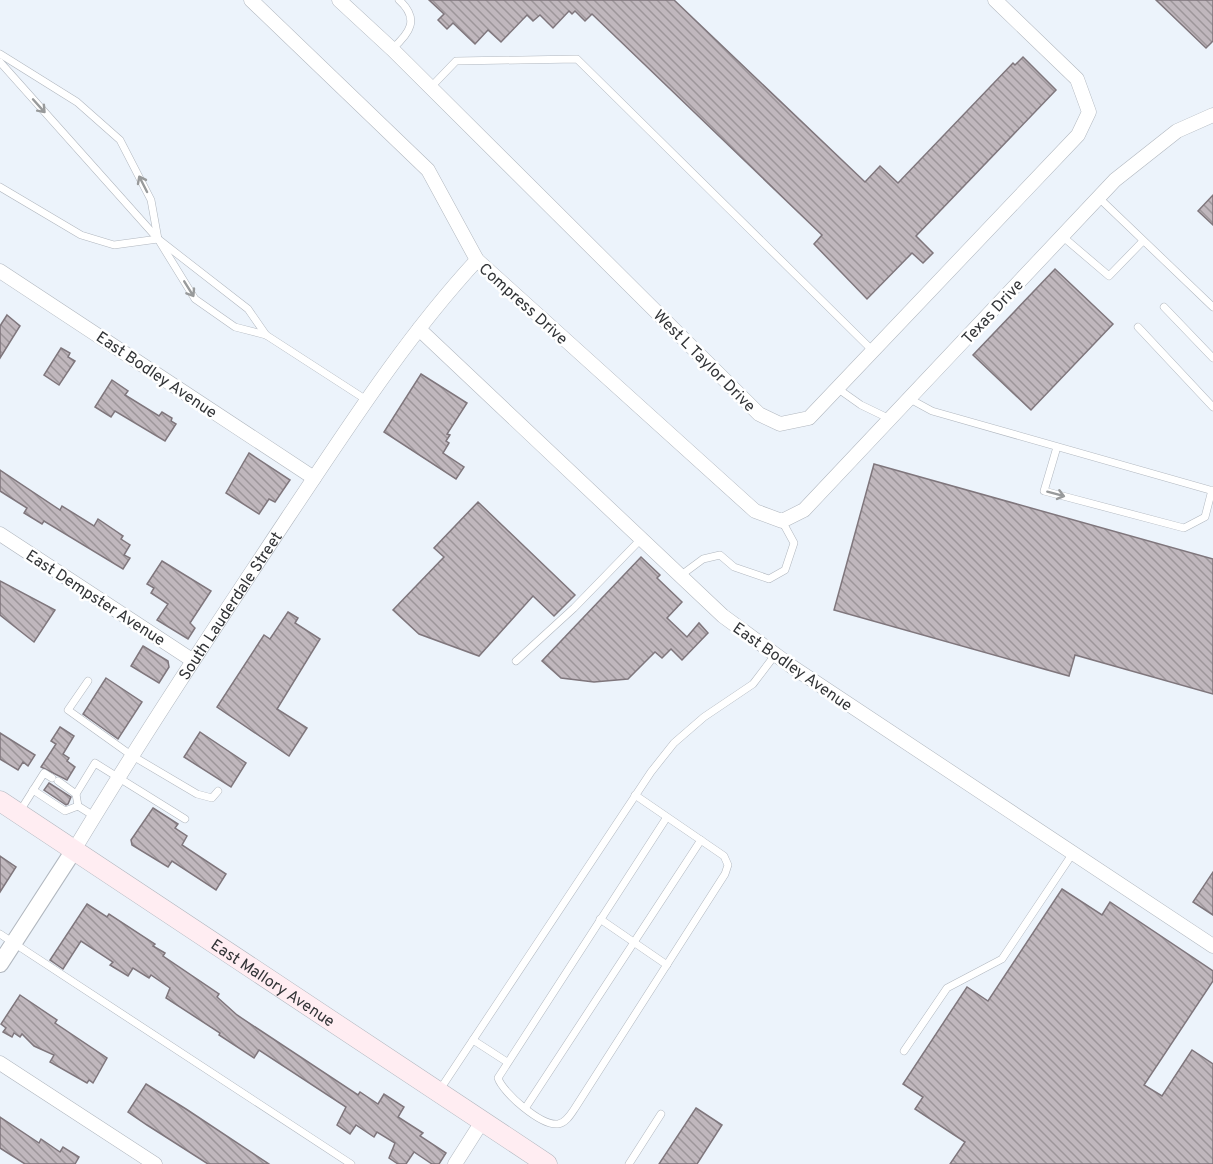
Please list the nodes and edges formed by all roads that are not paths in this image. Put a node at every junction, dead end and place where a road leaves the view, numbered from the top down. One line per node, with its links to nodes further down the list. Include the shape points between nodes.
1 (251, 0): 15 (street, Compress Drive, via 428,170)
2 (339, 0): 5 (street, West L Taylor Drive)
3 (399, 0): 5 (lane, via 407,7 411,23 408,35)
4 (995, 0): 22 (street, West L Taylor Drive, via 1077,80 1089,112 1078,135)
5 (392, 49): 8 (street, West L Taylor Drive)
6 (0, 54): 13 (lane, one-way to 6, via 151,200 120,140 77,102)
7 (0, 62): 13 (lane, one-way to 13)
8 (431, 87): 22 (lane, via 456,61 577,59); 24 (street, West L Taylor Drive, via 759,414 780,424 809,418)
9 (1213, 115): 11 (street, Texas Drive, via 1177,131)
10 (0, 187): 13 (lane, via 81,235 114,245)
11 (1098, 198): 12 (street, Texas Drive); 14 (lane)
12 (1062, 236): 14 (lane, via 1109,276); 25 (street, Texas Drive)
13 (158, 240): 21 (lane, via 248,309); 21 (lane, one-way to 21, via 195,299 235,327)
14 (1143, 241): 18 (lane)
15 (477, 261): 20 (street, South Lauderdale Street, via 437,303); 32 (street, Compress Drive, via 755,511)
16 (0, 272): 30 (street, East Bodley Avenue)
17 (1164, 307): 23 (lane)
18 (1213, 307)
19 (1138, 327): 27 (lane)
20 (419, 329): 26 (street, South Lauderdale Street); 34 (street, East Bodley Avenue)
21 (266, 335): 26 (lane)
22 (873, 351): 24 (street, West L Taylor Drive)
23 (1213, 358)
24 (837, 388): 28 (lane)
25 (910, 399): 28 (street, Texas Drive); 29 (lane, via 932,411)
26 (368, 401): 30 (street, South Lauderdale Street)
27 (1213, 407)
28 (890, 419): 32 (street, Texas Drive, via 804,510)
29 (1057, 447): 31 (lane); 31 (lane, one-way to 31, via 1044,491 1184,528 1204,517)
30 (314, 478): 37 (street, South Lauderdale Street)
31 (1212, 491)
32 (782, 521): 35 (lane, via 794,543 785,570 769,579 734,567 720,555 703,559)
33 (0, 534): 37 (street, East Dempster Avenue)
34 (641, 539): 35 (street, East Bodley Avenue); 38 (lane)
35 (680, 576): 36 (street, East Bodley Avenue, via 723,616)
36 (775, 655): 45 (lane, via 753,684 674,743); 54 (street, East Bodley Avenue)
37 (192, 660): 40 (street, South Lauderdale Street)
38 (516, 661)
39 (88, 681): 40 (lane, via 68,710)
40 (131, 755): 41 (street, South Lauderdale Street); 43 (lane, via 197,794 212,798)
41 (118, 777): 44 (lane, via 95,763); 49 (street, South Lauderdale Street); 51 (lane)
42 (33, 790): 44 (lane, via 44,773); 47 (lane, via 65,811); 48 (lane)
43 (219, 791)
44 (76, 794): 47 (lane)
45 (635, 795): 50 (lane); 61 (lane)
46 (0, 801): 48 (main road, East Mallory Avenue)
47 (78, 806): 49 (lane)
48 (19, 814): 53 (main road, East Mallory Avenue)
49 (94, 816): 53 (street, South Lauderdale Street)
50 (667, 817): 52 (lane); 55 (lane)
51 (186, 819)
52 (701, 840): 57 (lane); 60 (lane, via 724,856 728,865)
53 (74, 850): 56 (street, South Lauderdale Street); 65 (main road, East Mallory Avenue)
54 (1072, 853): 58 (street, East Bodley Avenue); 62 (lane, via 1002,959 947,988)
55 (600, 919): 57 (lane); 63 (lane)
56 (7, 938): 59 (street, South Lauderdale Street); 70 (lane)
57 (634, 942): 60 (lane); 66 (lane)
58 (1213, 946)
59 (0, 964)
60 (668, 965): 66 (lane, via 565,1121 547,1122)
61 (473, 1040): 63 (lane); 65 (lane)
62 (904, 1052)
63 (507, 1062): 66 (lane, via 498,1078 508,1095)
64 (0, 1063): 69 (street)
65 (439, 1091): 68 (main road, East Mallory Avenue)
66 (526, 1107)
67 (661, 1114): 73 (lane)
68 (483, 1120): 71 (street); 72 (main road, East Mallory Avenue)
69 (155, 1164)
70 (351, 1164)
71 (455, 1164)
72 (547, 1164)
73 (629, 1164)

